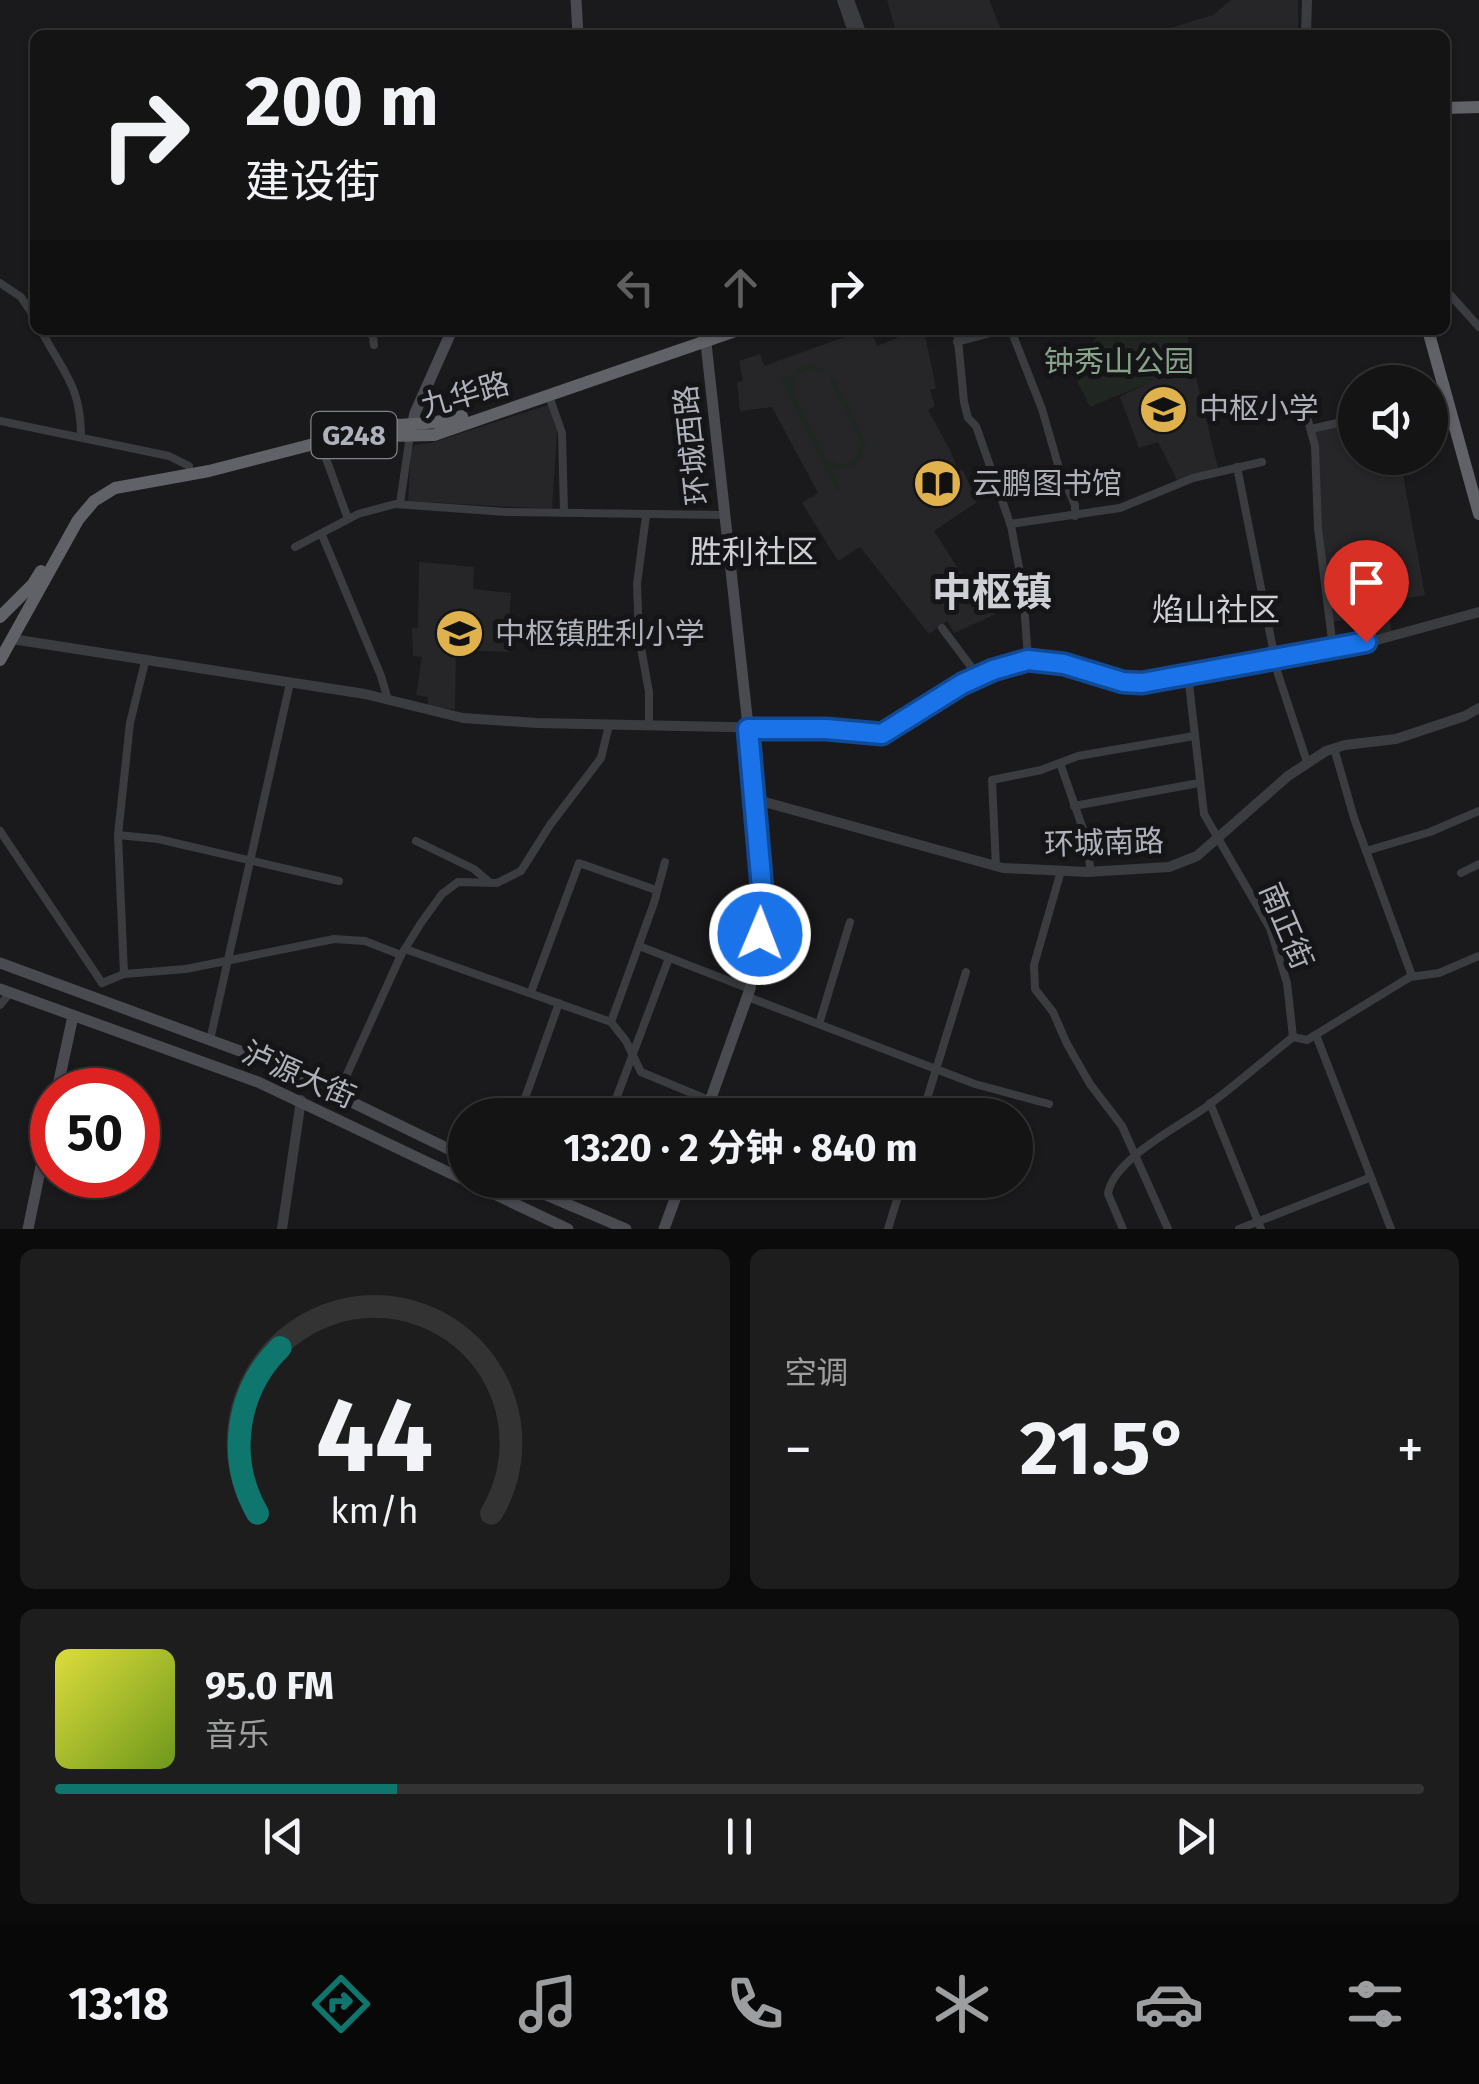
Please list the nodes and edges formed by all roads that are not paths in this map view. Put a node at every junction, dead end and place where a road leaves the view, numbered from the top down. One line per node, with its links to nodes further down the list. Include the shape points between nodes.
1 (576, 0): 4 (main road)
2 (846, 0): 5 (street)
3 (1307, 0): 6 (street)
4 (578, 30)
5 (856, 30)
6 (1306, 30)
7 (1478, 106): 8 (highway); 9 (highway)
8 (1450, 108)
9 (1450, 114)
10 (0, 283): 12 (street)
11 (1450, 294): 13 (street)
12 (30, 311)
13 (1479, 326)
14 (44, 335): 34 (street, via 76,392)
15 (373, 335): 25 (street)
16 (450, 335): 32 (main road)
17 (705, 335): 32 (highway, 九华路 / G248)
18 (705, 335): 28 (highway, 九华路 / G248)
19 (708, 335): 42 (main road, 环城西路)
20 (957, 335): 24 (street)
21 (984, 335): 24 (street)
22 (1012, 335): 44 (street)
23 (1430, 335): 26 (highway)
24 (958, 342): 46 (street, via 966,414)
25 (374, 345)
26 (1439, 365)
27 (1301, 395): 33 (street)
28 (549, 396): 32 (highway, 九华路 / G248, via 434,434); 40 (street, via 562,432)
29 (1448, 396): 41 (highway)
30 (0, 420): 34 (street)
31 (1338, 423): 33 (street)
32 (411, 429): 35 (highway, 九华路 / G248); 37 (highway, 九华路 / G248, via 369,424); 39 (street)
33 (1311, 429): 53 (street)
34 (81, 437): 37 (street)
35 (320, 442): 45 (street); 51 (highway, 九华路 / G248, via 108,492 78,520)
36 (1262, 462): 38 (street)
37 (189, 466): 49 (highway, 九华路 / G248, via 96,490 71,516 34,584)
38 (1237, 467): 44 (street); 54 (street)
39 (400, 504): 40 (street); 45 (street)
40 (564, 512): 43 (street)
41 (1479, 514)
42 (725, 515): 43 (street); 65 (main road, 环城西路)
43 (646, 516): 64 (street, via 637,584)
44 (1075, 516): 46 (street)
45 (348, 519): 47 (street)
46 (1010, 524): 56 (street)
47 (322, 535): 48 (street); 61 (street)
48 (295, 547)
49 (2, 611): 51 (highway, G248)
50 (1479, 612): 53 (street)
51 (19, 626): 55 (highway, 九华路); 57 (street)
52 (942, 628): 59 (street)
53 (1334, 648): 54 (street)
54 (1275, 659): 58 (street); 69 (street)
55 (0, 660)
56 (1028, 660): 58 (street, via 1133,683); 59 (street)
57 (145, 662): 60 (street); 75 (street, via 130,723)
58 (1188, 675): 66 (street, 南正街)
59 (978, 676): 65 (street, via 882,734)
60 (290, 684): 61 (street); 79 (street)
61 (388, 700): 63 (street, via 463,718)
62 (1479, 708): 67 (street, 环城南路, via 1396,739)
63 (609, 725): 64 (street); 87 (street, via 601,758 524,868)
64 (649, 726): 65 (street)
65 (748, 729): 71 (main road, 环城西路)
66 (1194, 736): 68 (street); 70 (street, 南正街)
67 (1334, 748): 69 (street, 环城南路); 78 (street)
68 (1060, 762): 72 (street); 82 (street, via 992,780)
69 (1308, 762): 76 (street, 环城南路)
70 (1199, 783): 72 (street); 76 (street, 南正街, via 1204,814)
71 (754, 800): 82 (street, 环城南路); 102 (main road, 环城西路, via 762,910)
72 (1074, 806): 84 (street)
73 (1479, 811): 78 (street)
74 (0, 831): 99 (street)
75 (118, 835): 79 (street); 97 (street)
76 (1218, 838): 84 (street, 环城南路, via 1176,866); 110 (street, 南正街, via 1278,949)
77 (416, 842): 87 (street)
78 (1366, 851): 98 (street)
79 (251, 860): 86 (street); 94 (street)
80 (665, 862): 88 (street)
81 (1479, 864): 85 (street)
82 (996, 867): 83 (street, 环城南路)
83 (1061, 872): 84 (street, 环城南路); 125 (street, via 1034,965 1035,989)
84 (1091, 872)
85 (1461, 873)
86 (339, 881)
87 (490, 882): 91 (street, via 451,886)
88 (656, 890): 90 (street); 101 (street, via 578,862)
89 (850, 922): 108 (street)
90 (639, 946): 93 (street); 107 (street)
91 (403, 952): 94 (street, via 342,938); 101 (street); 115 (street)
92 (1479, 956): 98 (street)
93 (669, 958): 102 (street); 112 (street)
94 (228, 960): 97 (street); 111 (street)
95 (0, 963): 103 (main road, 泸源大街)
96 (966, 972): 114 (street)
97 (124, 974): 99 (street)
98 (1412, 976): 109 (street)
99 (102, 983): 103 (street)
100 (5, 991): 105 (street); 106 (main road, 泸源大街)
101 (530, 992): 104 (street)
102 (749, 993): 108 (street); 119 (main road, 环城西路)
103 (97, 998): 111 (main road, 泸源大街)
104 (559, 1002): 107 (street); 116 (street)
105 (0, 1005)
106 (73, 1016): 113 (main road); 121 (main road, 泸源大街)
107 (612, 1022): 112 (street)
108 (820, 1024): 114 (street)
109 (1316, 1035): 110 (street); 126 (street)
110 (1293, 1037): 123 (street)
111 (210, 1040): 115 (main road, 泸源大街)
112 (632, 1055): 117 (street); 118 (street, via 646,1075)
113 (62, 1068)
114 (936, 1068): 120 (street); 122 (street)
115 (338, 1094): 124 (main road, 泸源大街)
116 (525, 1098)
117 (616, 1098)
118 (703, 1098)
119 (711, 1098)
120 (927, 1098)
121 (301, 1100): 133 (street); 134 (main road, 泸源大街)
122 (1049, 1104)
123 (1210, 1104): 125 (street); 131 (street)
124 (448, 1148)
125 (1138, 1154): 138 (street, via 1108,1189); 139 (street)
126 (1369, 1178): 131 (street); 141 (street)
127 (34, 1198): 132 (main road)
128 (553, 1198): 135 (main road)
129 (675, 1198): 136 (main road)
130 (897, 1198): 137 (street)
131 (1259, 1225): 140 (street)
132 (28, 1229)
133 (282, 1229)
134 (568, 1229)
135 (626, 1229)
136 (664, 1229)
137 (888, 1229)
138 (1123, 1229)
139 (1168, 1229)
140 (1239, 1229)
141 (1390, 1229)

